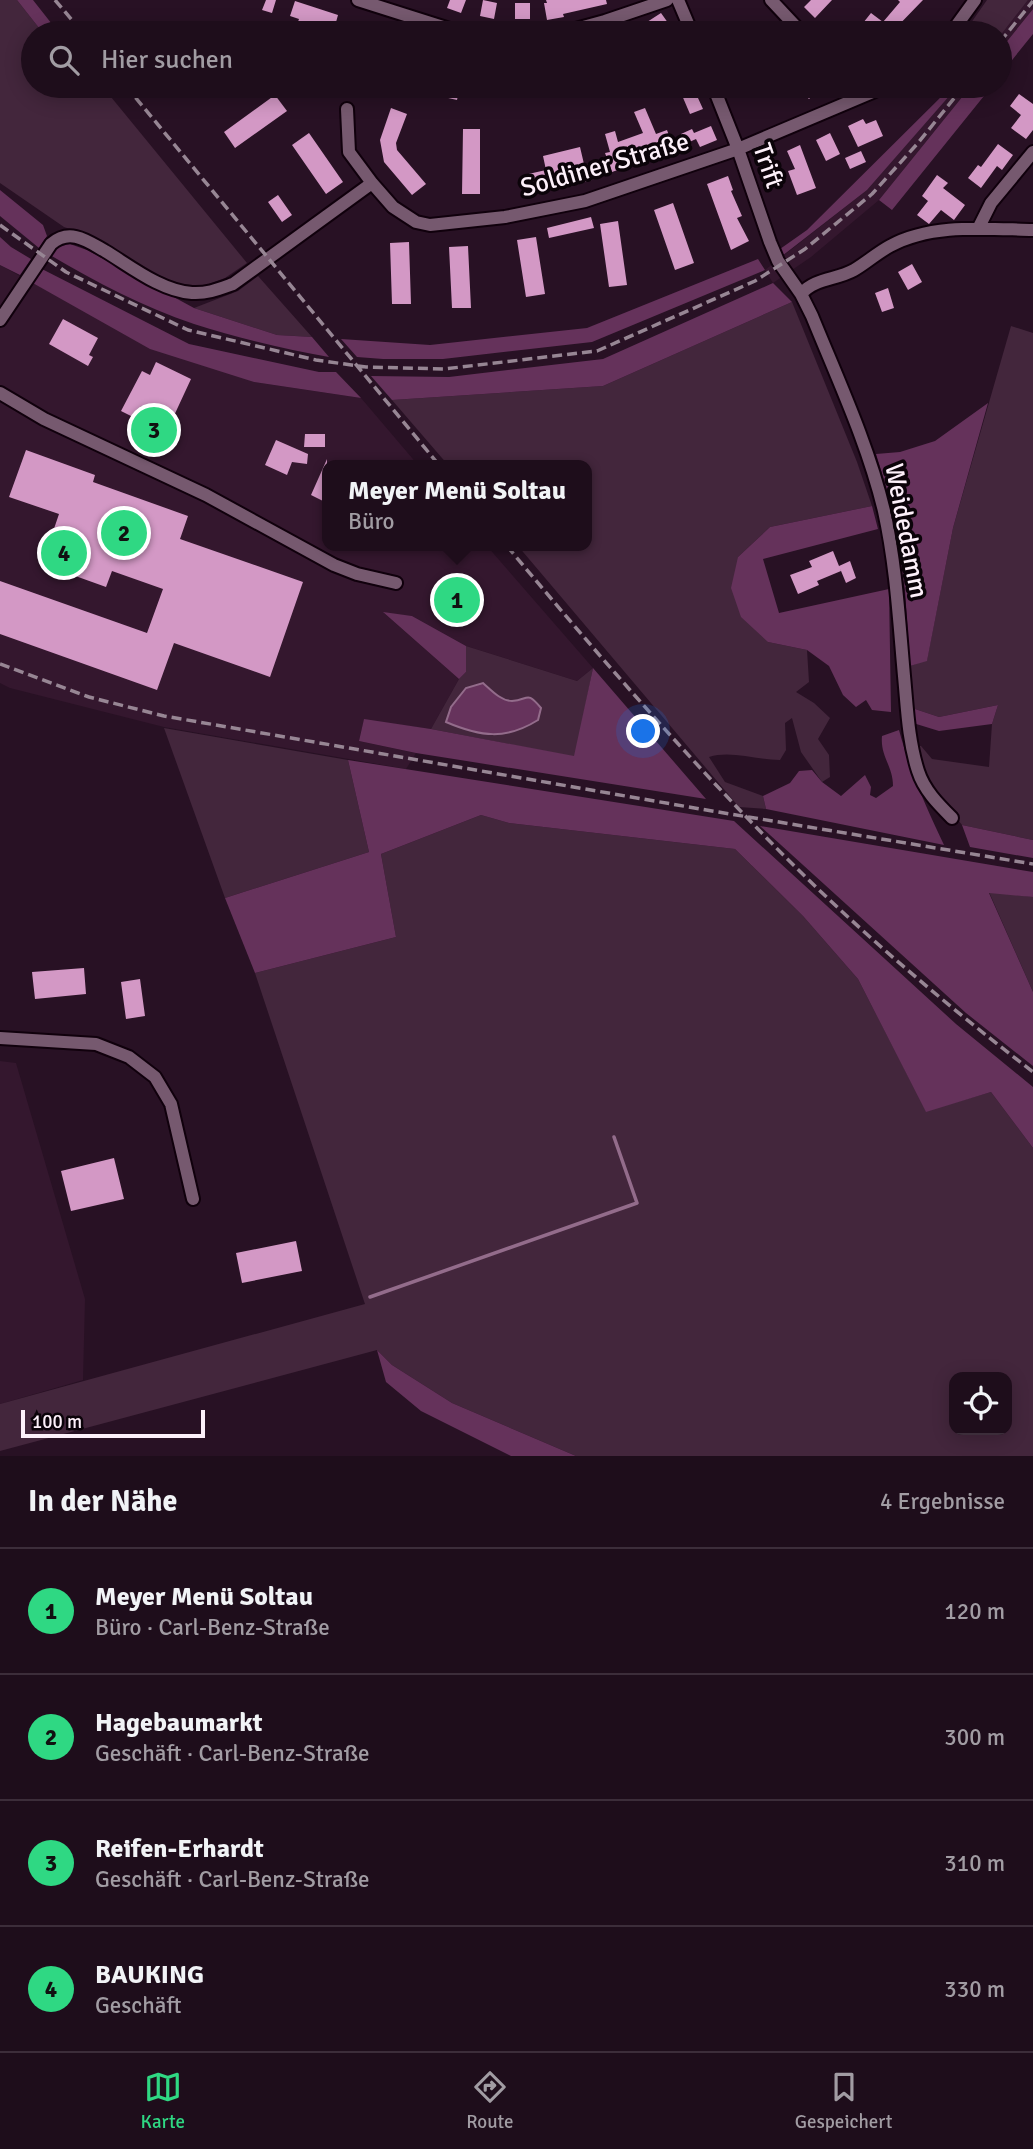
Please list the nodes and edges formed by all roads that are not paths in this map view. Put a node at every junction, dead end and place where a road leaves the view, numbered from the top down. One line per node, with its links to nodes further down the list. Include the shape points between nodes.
1 (358, 0): 6 (street)
2 (667, 0): 7 (street)
3 (678, 0): 8 (street)
4 (771, 0): 9 (street)
5 (975, 0): 10 (street)
6 (424, 21)
7 (605, 21)
8 (687, 21)
9 (791, 21)
10 (960, 21)
11 (718, 98): 14 (street, Trift)
12 (858, 98): 14 (street, Soldiner Straße)
13 (348, 110): 16 (street, Soldiner Straße, via 349,152)
14 (738, 149): 16 (street, Soldiner Straße, via 585,201 453,223 416,222 393,207); 19 (street, Trift)
15 (1033, 152): 17 (street, via 991,203)
16 (372, 183): 21 (street, via 233,284 210,293 172,288 89,242 74,236 59,238)
17 (978, 229): 18 (street); 20 (street, via 928,232 891,245 852,271 809,285)
18 (1033, 230)
19 (778, 261): 20 (street, Weidedamm)
20 (801, 294): 24 (street, Weidedamm, via 869,457 897,589 914,754 933,799)
21 (0, 320)
22 (0, 393): 23 (street, via 44,419 206,495 334,565)
23 (396, 583)
24 (952, 818)
25 (0, 1038): 26 (street, via 96,1044 129,1057 155,1077 170,1104)
26 (193, 1199)

